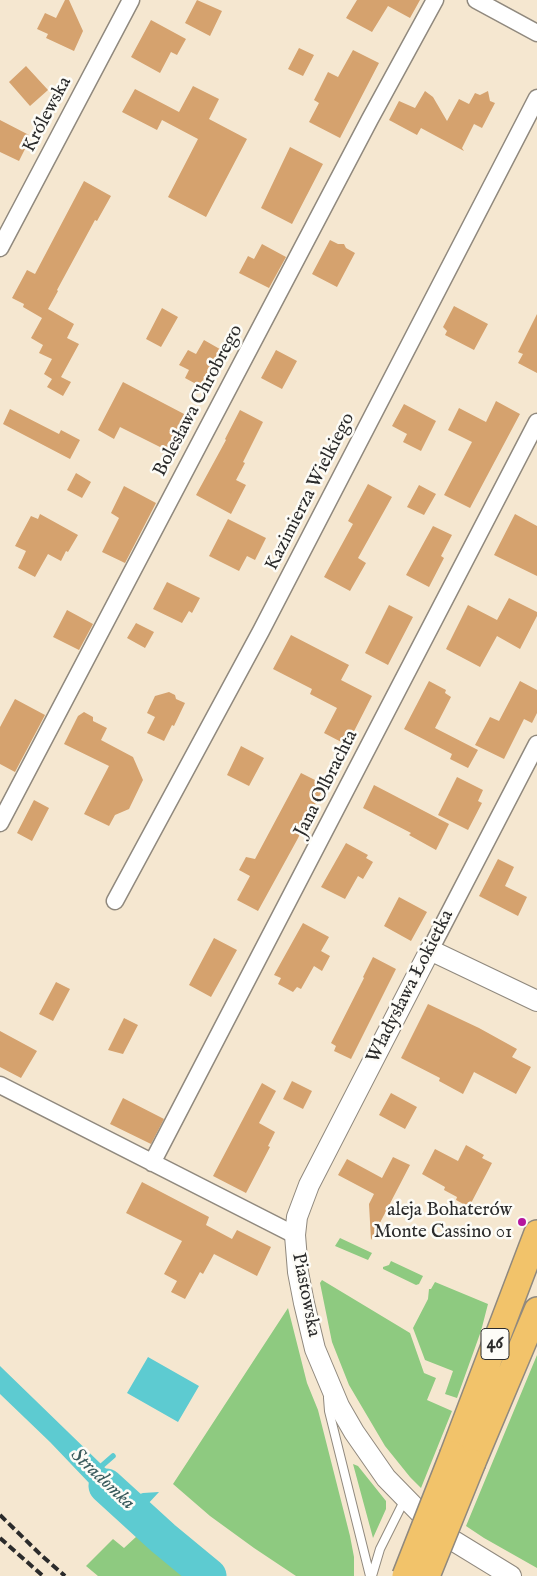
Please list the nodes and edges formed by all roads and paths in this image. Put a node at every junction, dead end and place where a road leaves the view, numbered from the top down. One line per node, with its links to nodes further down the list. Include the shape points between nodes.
1 (131, 0): 6 (street, Królewska)
2 (435, 0): 9 (street, Bolesława Chrobrego)
3 (476, 0): 4 (street)
4 (537, 33)
5 (537, 98): 10 (street, Kazimierza Wielkiego, via 261,631)
6 (0, 248)
7 (537, 422): 14 (street, Jana Olbrachta)
8 (537, 744): 11 (street, Władysława Łokietka)
9 (0, 823)
10 (115, 901)
11 (430, 950): 12 (street); 16 (street, Władysława Łokietka, via 309,1185 297,1217)
12 (537, 1001)
13 (0, 1085): 14 (street, Piastowska)
14 (152, 1163): 16 (street, Piastowska)
15 (537, 1233): 19 (main road, 46)
16 (295, 1235): 18 (street, Piastowska, via 304,1303)
17 (537, 1310): 19 (main road, 46)
18 (324, 1371): 20 (street, Piastowska, via 354,1432); 21 (lane, via 329,1411)
19 (463, 1458): 22 (main road, 46, bridge); 23 (main road, 46, bridge)
20 (405, 1499): 21 (lane, via 380,1549); 24 (street, Piastowska, via 449,1538)
21 (371, 1576)
22 (405, 1576)
23 (427, 1576)
24 (511, 1576)

